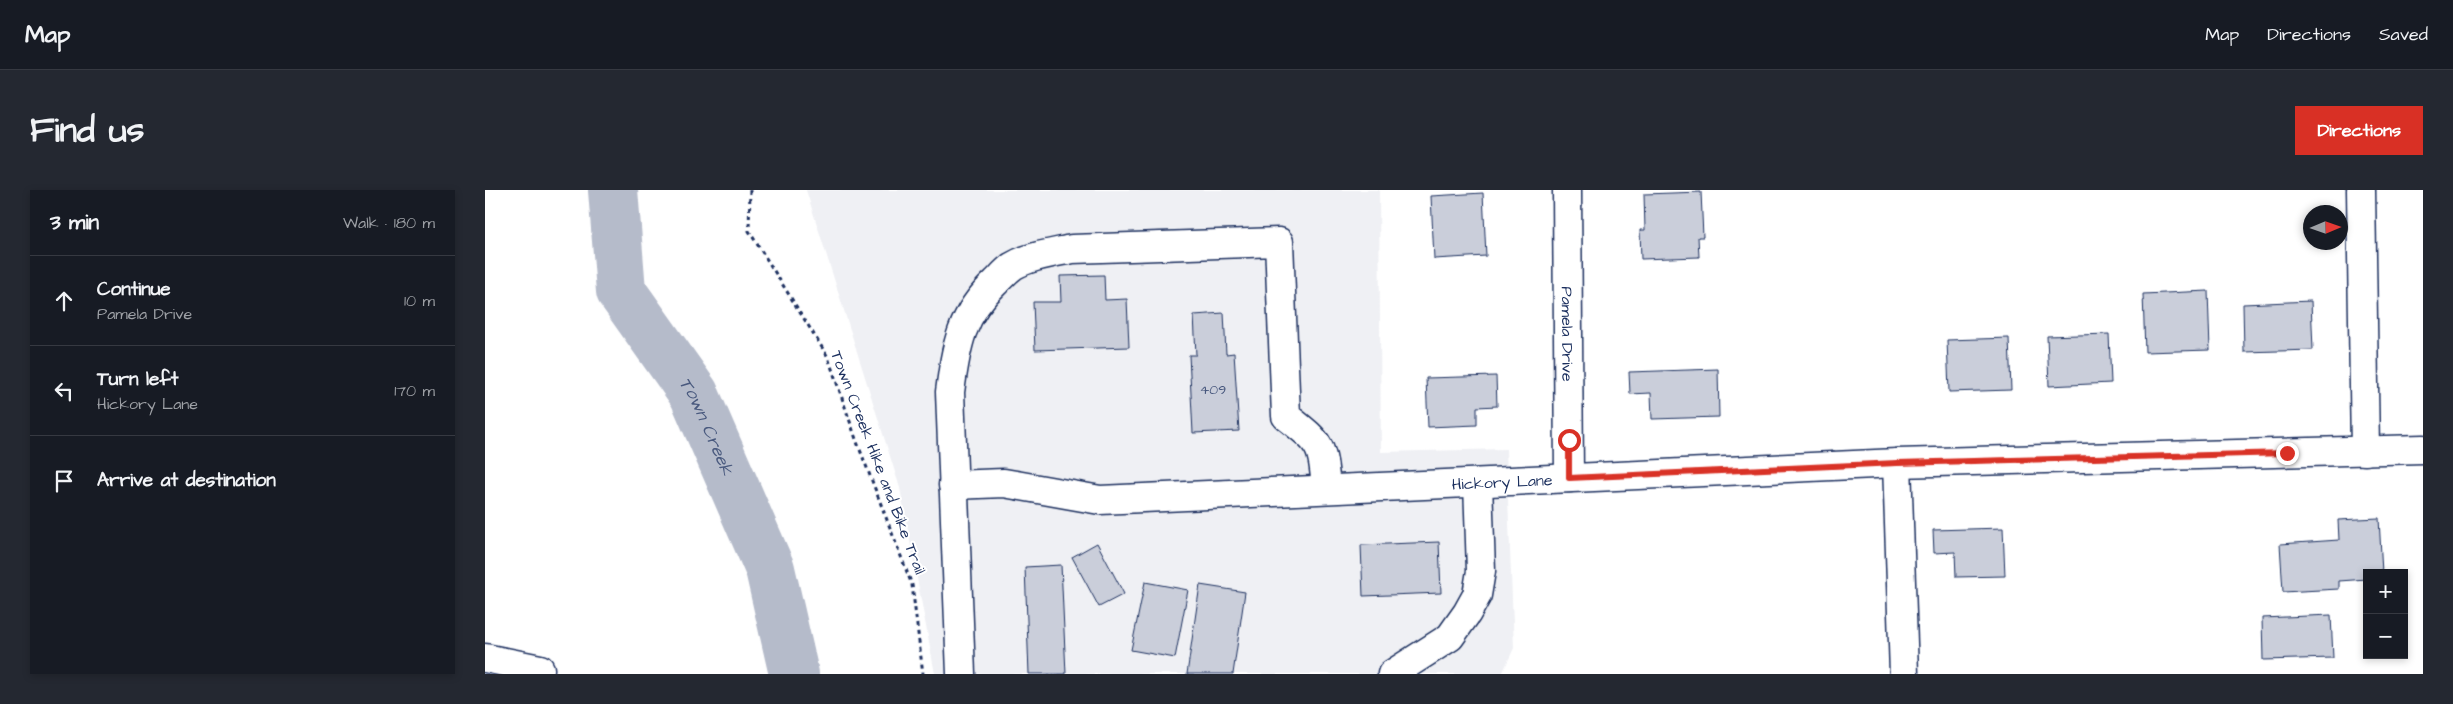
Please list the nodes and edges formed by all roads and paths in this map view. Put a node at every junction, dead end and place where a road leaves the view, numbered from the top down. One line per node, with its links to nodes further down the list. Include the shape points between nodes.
1 (749, 190): 13 (path, Town Creek Hike and Bike Trail, via 749,231 828,357 857,442 913,585)
2 (1567, 190): 7 (street, Pamela Drive)
3 (2361, 190): 5 (street)
4 (2423, 449): 5 (street, Hickory Lane)
5 (2365, 450): 6 (street, Hickory Lane)
6 (1897, 463): 7 (street, Hickory Lane); 16 (street)
7 (1569, 478): 8 (street, Hickory Lane)
8 (1478, 483): 10 (street, Hickory Lane); 15 (street, via 1481,571 1477,594 1450,637)
9 (953, 485): 10 (street, Hickory Lane, via 1004,482 1100,500); 10 (street, via 950,392 955,356 967,318 987,291 1013,266 1072,249 1279,242 1286,416 1313,438 1323,454); 14 (street)
10 (1326, 488)
11 (485, 658): 12 (street)
12 (540, 669)
13 (923, 674)
14 (961, 674)
15 (1392, 674)
16 (1904, 674)

